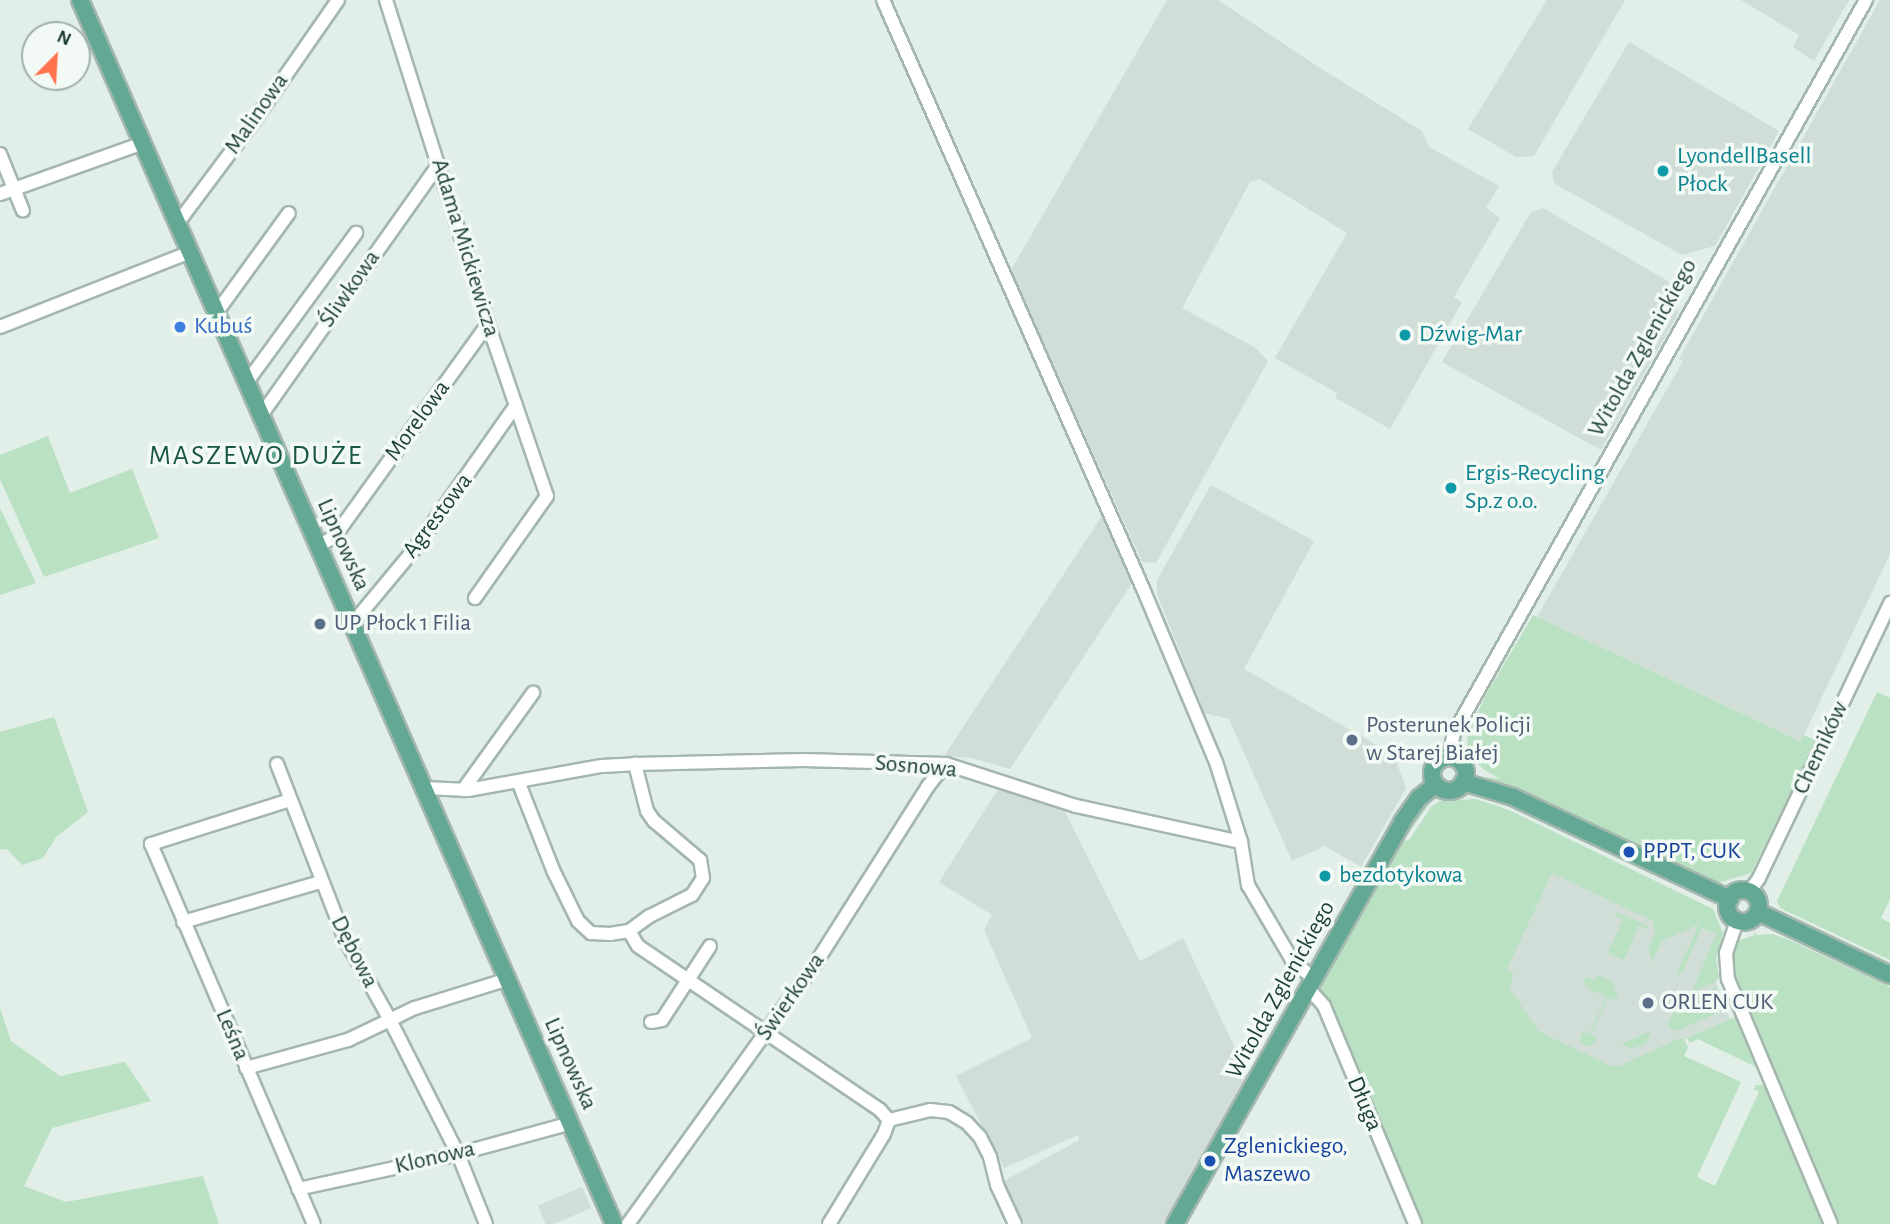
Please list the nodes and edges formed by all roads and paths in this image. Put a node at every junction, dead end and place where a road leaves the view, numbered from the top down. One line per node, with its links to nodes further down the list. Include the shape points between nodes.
1 (386, 0): 8 (street, Adama Mickiewicza)
2 (883, 0): 37 (street, via 1144,591 1216,762)
3 (1866, 0): 27 (street, Witolda Zglenickiego, via 1454,733)
4 (85, 2): 6 (main road, Lipnowska)
5 (332, 2): 13 (street, Malinowa, via 254,121 183,216)
6 (143, 142): 9 (street); 13 (main road, Lipnowska)
7 (0, 155): 9 (street)
8 (439, 164): 17 (street, Adama Mickiewicza); 21 (street, Śliwkowa)
9 (15, 188): 10 (street); 11 (street)
10 (0, 194)
11 (23, 211)
12 (289, 213): 16 (street)
13 (176, 219): 15 (main road, Lipnowska)
14 (356, 233): 19 (street)
15 (190, 252): 16 (main road, Lipnowska); 18 (street)
16 (217, 312): 19 (main road, Lipnowska)
17 (488, 324): 20 (street, Adama Mickiewicza); 22 (street, Morelowa, via 335,536)
18 (0, 327)
19 (247, 382): 21 (main road, Lipnowska)
20 (516, 405): 23 (street, Adama Mickiewicza, via 547,496); 25 (street, Agrestowa, via 417,546)
21 (262, 414): 22 (main road, Lipnowska)
22 (319, 545): 25 (main road, Lipnowska)
23 (475, 598)
24 (1890, 603): 39 (street, Chemików)
25 (353, 623): 34 (main road, Lipnowska)
26 (533, 693): 35 (street)
27 (1450, 758): 32 (main road, via 1464,768); 33 (main road, via 1434,766)
28 (277, 764): 36 (street, Dębowa)
29 (635, 764): 30 (street, Sosnowa, via 803,760); 31 (street, Sosnowa); 44 (street, via 647,811 700,860 703,878 692,895)
30 (946, 764): 37 (street, Sosnowa, via 1076,806); 52 (street, Świerkowa)
31 (518, 781): 35 (street, Sosnowa); 44 (street, via 578,921 591,933)
32 (1463, 782): 33 (main road, via 1448,791); 40 (main road, via 1513,797)
33 (1435, 785): 49 (main road, Witolda Zglenickiego, via 1402,822)
34 (425, 788): 35 (street, Sosnowa); 47 (main road, Lipnowska)
35 (463, 790)
36 (290, 800): 38 (street, Dębowa); 43 (street, Leśna, via 151,845)
37 (1241, 842): 49 (street, via 1248,885 1292,960)
38 (321, 882): 43 (street); 50 (street, Dębowa, via 345,939)
39 (1749, 892): 40 (main road, via 1738,892); 41 (main road, via 1757,898)
40 (1730, 899): 42 (main road, via 1728,909)
41 (1758, 912): 42 (main road, via 1747,922); 46 (main road)
42 (1737, 921): 66 (street, via 1725,964)
43 (183, 922): 53 (street, Leśna)
44 (629, 931): 48 (street, via 638,946)
45 (710, 946): 48 (street)
46 (1890, 975)
47 (508, 979): 50 (street); 55 (main road, Lipnowska)
48 (688, 980): 51 (street, via 662,1020); 52 (street)
49 (1311, 983): 64 (main road, Witolda Zglenickiego); 65 (street, Długa)
50 (390, 1020): 53 (street, via 348,1040); 56 (street, Dębowa)
51 (651, 1022)
52 (767, 1033): 54 (street); 61 (street, Świerkowa)
53 (246, 1068): 57 (street, Leśna)
54 (889, 1120): 62 (street); 63 (street, via 930,1110 949,1112 967,1123 990,1157)
55 (571, 1123): 56 (street, Klonowa); 60 (main road, Lipnowska)
56 (458, 1154): 57 (street, Klonowa); 59 (street)
57 (298, 1189): 58 (street, Leśna)
58 (314, 1224)
59 (486, 1224)
60 (614, 1224)
61 (628, 1224)
62 (829, 1224)
63 (1015, 1224)
64 (1175, 1224)
65 (1415, 1224)
66 (1831, 1224)

